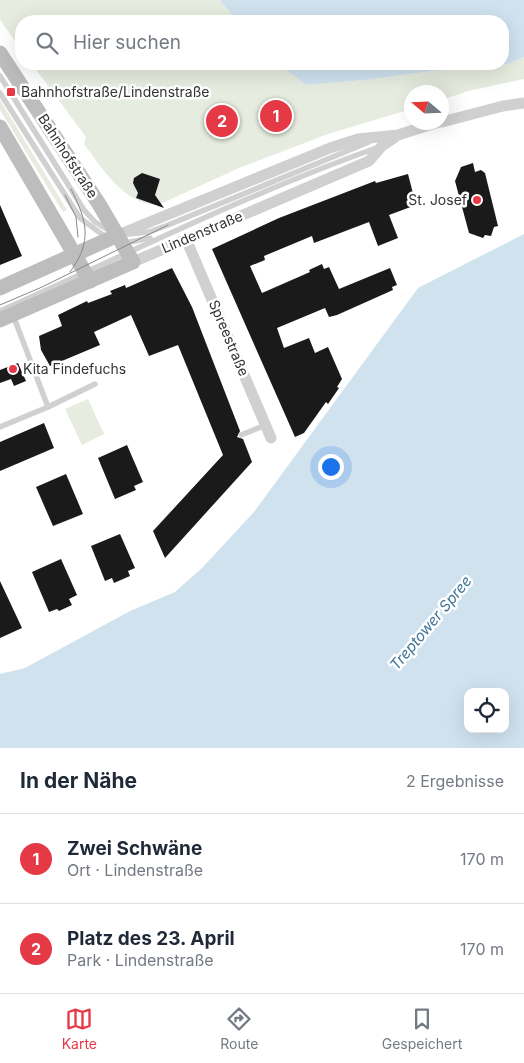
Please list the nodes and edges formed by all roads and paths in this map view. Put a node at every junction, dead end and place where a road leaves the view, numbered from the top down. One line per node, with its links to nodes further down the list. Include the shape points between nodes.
1 (0, 53): 11 (main road, Bahnhofstraße)
2 (0, 76): 11 (lane, via 84,210)
3 (0, 92): 11 (lane, via 80,218 96,233)
4 (524, 103): 5 (street, Lindenstraße)
5 (449, 120)
6 (0, 127): 12 (main road)
7 (414, 130): 8 (street, Lindenstraße)
8 (381, 142): 9 (lane); 10 (street, Lindenstraße, via 369,161); 11 (street, Lindenstraße, via 358,139 330,148)
9 (162, 235): 11 (lane); 11 (lane, via 130,243)
10 (186, 239): 11 (street, Lindenstraße); 18 (street, Spreestraße)
11 (121, 242): 12 (main road, Lindenstraße); 13 (main road, Lindenstraße)
12 (73, 255): 13 (main road); 14 (main road, Lindenstraße)
13 (87, 277): 15 (main road, Lindenstraße)
14 (0, 288)
15 (4, 315): 17 (lane)
16 (95, 384): 17 (lane)
17 (48, 407): 19 (lane)
18 (266, 425): 20 (lane); 21 (street, Spreestraße)
19 (0, 427)
20 (241, 435)
21 (271, 438)

